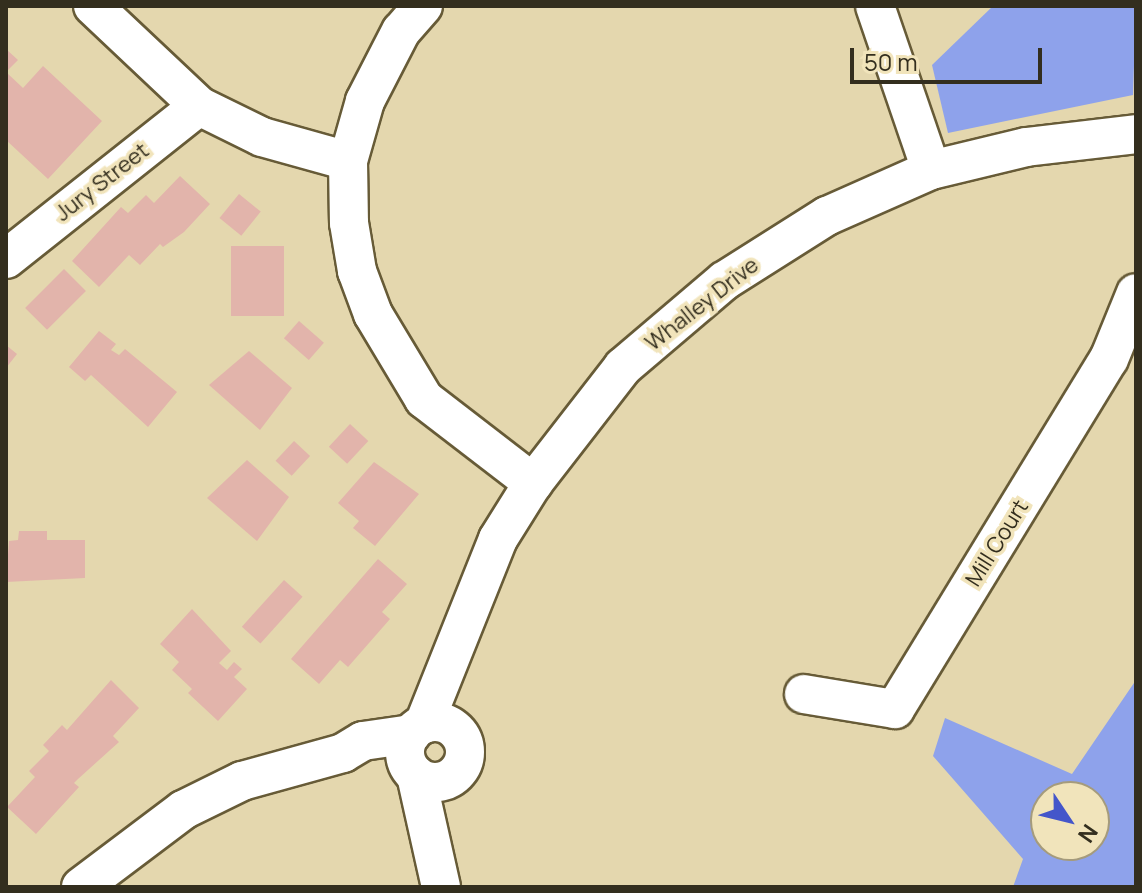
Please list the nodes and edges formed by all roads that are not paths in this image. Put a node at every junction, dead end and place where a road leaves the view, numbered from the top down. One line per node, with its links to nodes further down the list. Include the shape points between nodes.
1 (93, 6): 4 (street)
2 (423, 6): 6 (street, via 401,31 365,101)
3 (875, 6): 7 (street)
4 (199, 106): 6 (street, via 262,137); 8 (street, Jury Street)
5 (1136, 134): 7 (street, Whalley Drive, via 1026,147)
6 (348, 161): 10 (street, via 349,223 357,271 399,362 424,399)
7 (931, 170): 10 (street, Whalley Drive, via 827,216 724,281 623,367)
8 (6, 259)
9 (1136, 293): 11 (street, Mill Court, via 1109,359 895,709)
10 (533, 483): 12 (street, Whalley Drive, via 498,539 457,644)
11 (804, 694)
12 (429, 751): 13 (street, Whalley Drive); 14 (street, via 343,753 242,781 183,810)
13 (439, 872)
14 (81, 887)

